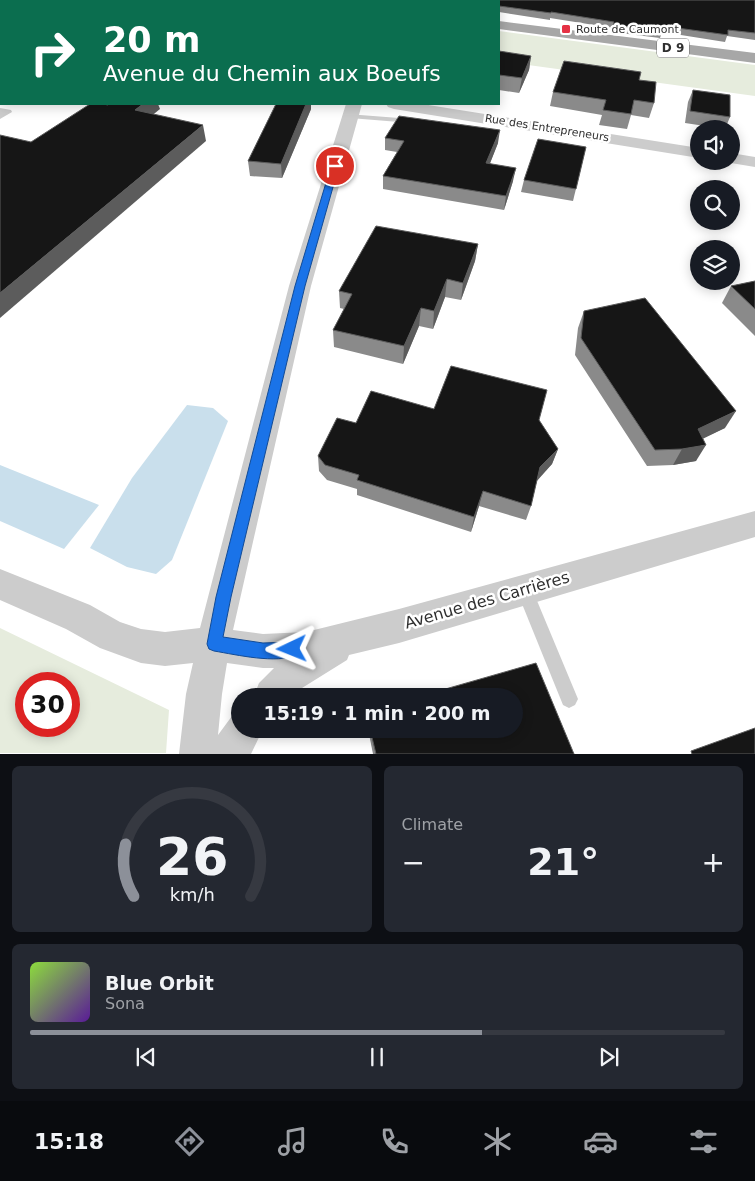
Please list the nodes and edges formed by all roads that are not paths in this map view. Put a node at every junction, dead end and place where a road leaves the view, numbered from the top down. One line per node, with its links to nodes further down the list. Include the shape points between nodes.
1 (500, 25): 2 (main road, D 9)
2 (755, 58)
3 (400, 105): 8 (street, Rue des Entrepreneurs)
4 (0, 110): 6 (lane, via 8,112)
5 (352, 110): 7 (lane); 15 (street, via 300,286)
6 (0, 117)
7 (399, 120)
8 (690, 152)
9 (740, 160): 10 (street)
10 (755, 162)
11 (755, 524): 13 (street, Avenue des Carrières)
12 (0, 584): 15 (street, Avenue des Carrières, via 78,617 112,636 142,646 165,649)
13 (524, 589): 14 (street, Avenue des Carrières); 17 (lane)
14 (352, 637): 15 (street, Avenue des Carrières, via 306,649 263,650); 16 (street, via 290,676)
15 (214, 644): 19 (street, via 204,694)
16 (279, 688)
17 (569, 699)
18 (238, 738): 20 (street)
19 (198, 754)
20 (228, 754)

